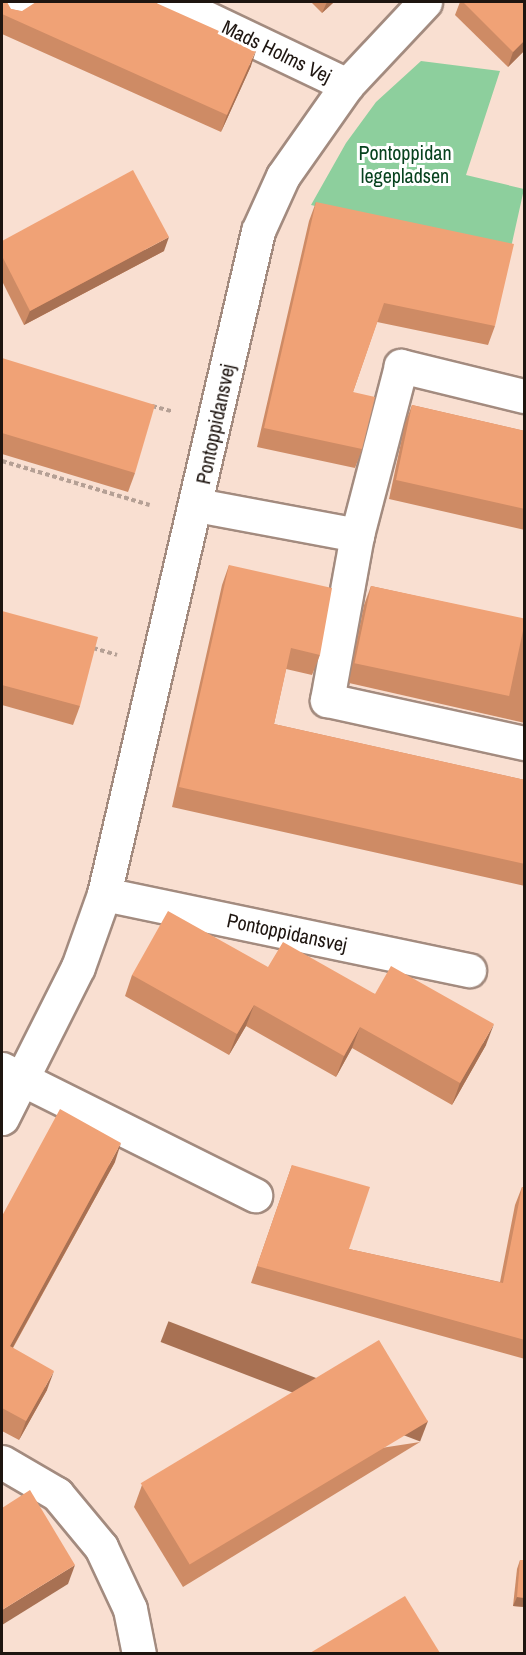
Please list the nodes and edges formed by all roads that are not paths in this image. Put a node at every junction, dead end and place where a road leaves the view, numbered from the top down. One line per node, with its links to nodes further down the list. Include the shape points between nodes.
1 (173, 2): 3 (street, Mads Holms Vej)
2 (425, 2): 3 (street, Pontoppidansvej)
3 (347, 85): 5 (street, Pontoppidansvej, via 283,176 258,231)
4 (525, 396): 6 (street, via 401,366)
5 (196, 512): 6 (street); 8 (street, Pontoppidansvej)
6 (357, 535): 7 (street, via 327,700)
7 (525, 743)
8 (104, 894): 9 (street, Pontoppidansvej); 10 (street, Pontoppidansvej, via 78,967)
9 (469, 970)
10 (13, 1073): 11 (street, Pontoppidansvej); 12 (street)
11 (2, 1119)
12 (255, 1195)
13 (2, 1462): 14 (street, via 57,1494 101,1547 130,1609)
14 (139, 1653)

